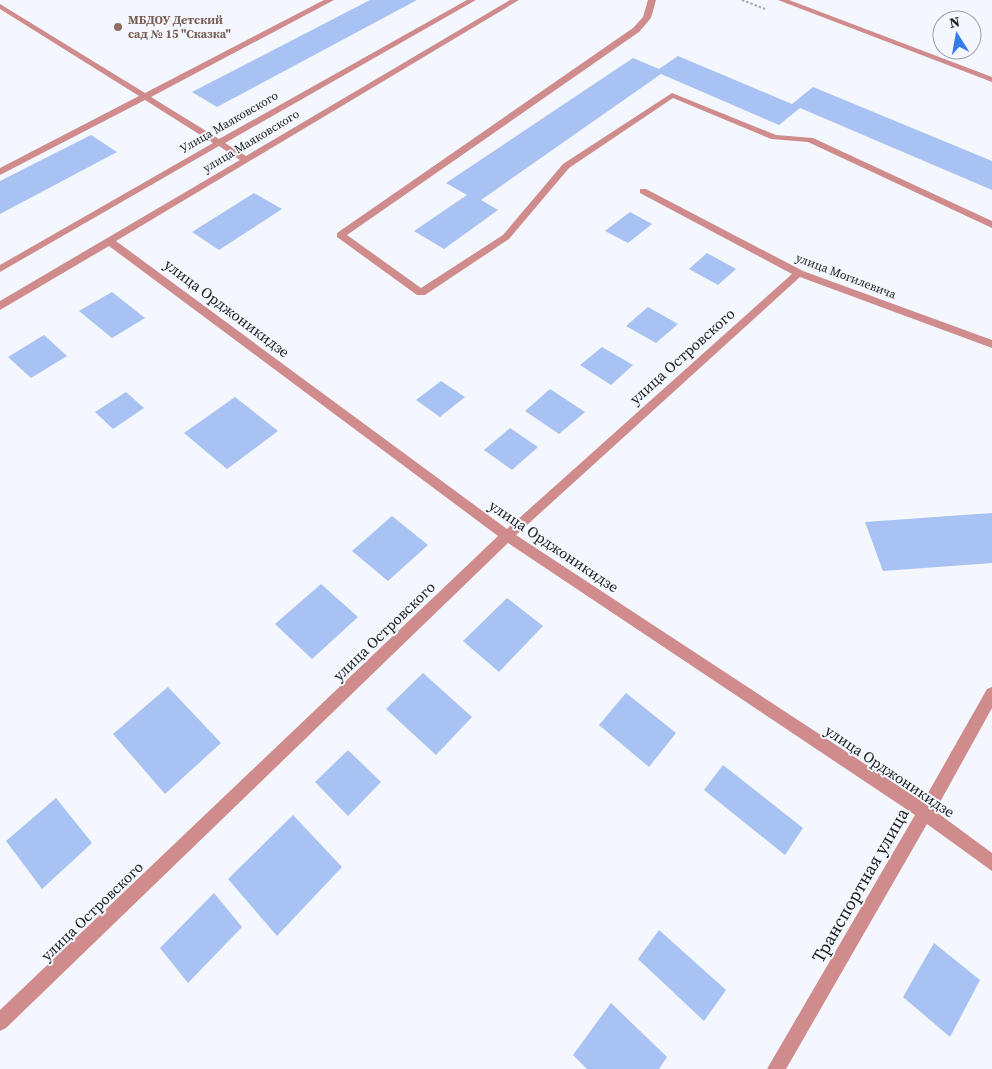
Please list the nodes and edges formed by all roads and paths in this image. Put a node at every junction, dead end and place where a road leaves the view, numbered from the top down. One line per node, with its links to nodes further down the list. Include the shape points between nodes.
1 (330, 0): 8 (street)
2 (472, 0): 9 (street, Улица Маяковского)
3 (515, 0): 10 (street, улица Маяковского)
4 (652, 0): 13 (street, via 647,18 636,30 340,235 421,293 506,237 566,166 672,95 774,137 810,140)
5 (782, 0): 7 (street)
6 (0, 6): 8 (street)
7 (992, 80)
8 (145, 97): 9 (street); 11 (street)
9 (218, 143): 10 (street); 15 (street, Улица Маяковского)
10 (245, 160): 14 (street, улица Маяковского)
11 (0, 172)
12 (643, 191): 16 (street, улица Могилевича)
13 (992, 225)
14 (108, 240): 17 (street, улица Маяковского); 19 (street, улица Орджоникидзе)
15 (0, 269)
16 (799, 273): 18 (street, улица Могилевича); 19 (street, улица Островского)
17 (0, 306)
18 (992, 344)
19 (507, 536): 21 (street, улица Орджоникидзе); 23 (street, улица Островского)
20 (992, 694): 21 (street, Транспортная улица)
21 (925, 813): 22 (street, улица Орджоникидзе); 24 (street, Транспортная улица)
22 (992, 863)
23 (0, 1022)
24 (776, 1069)

